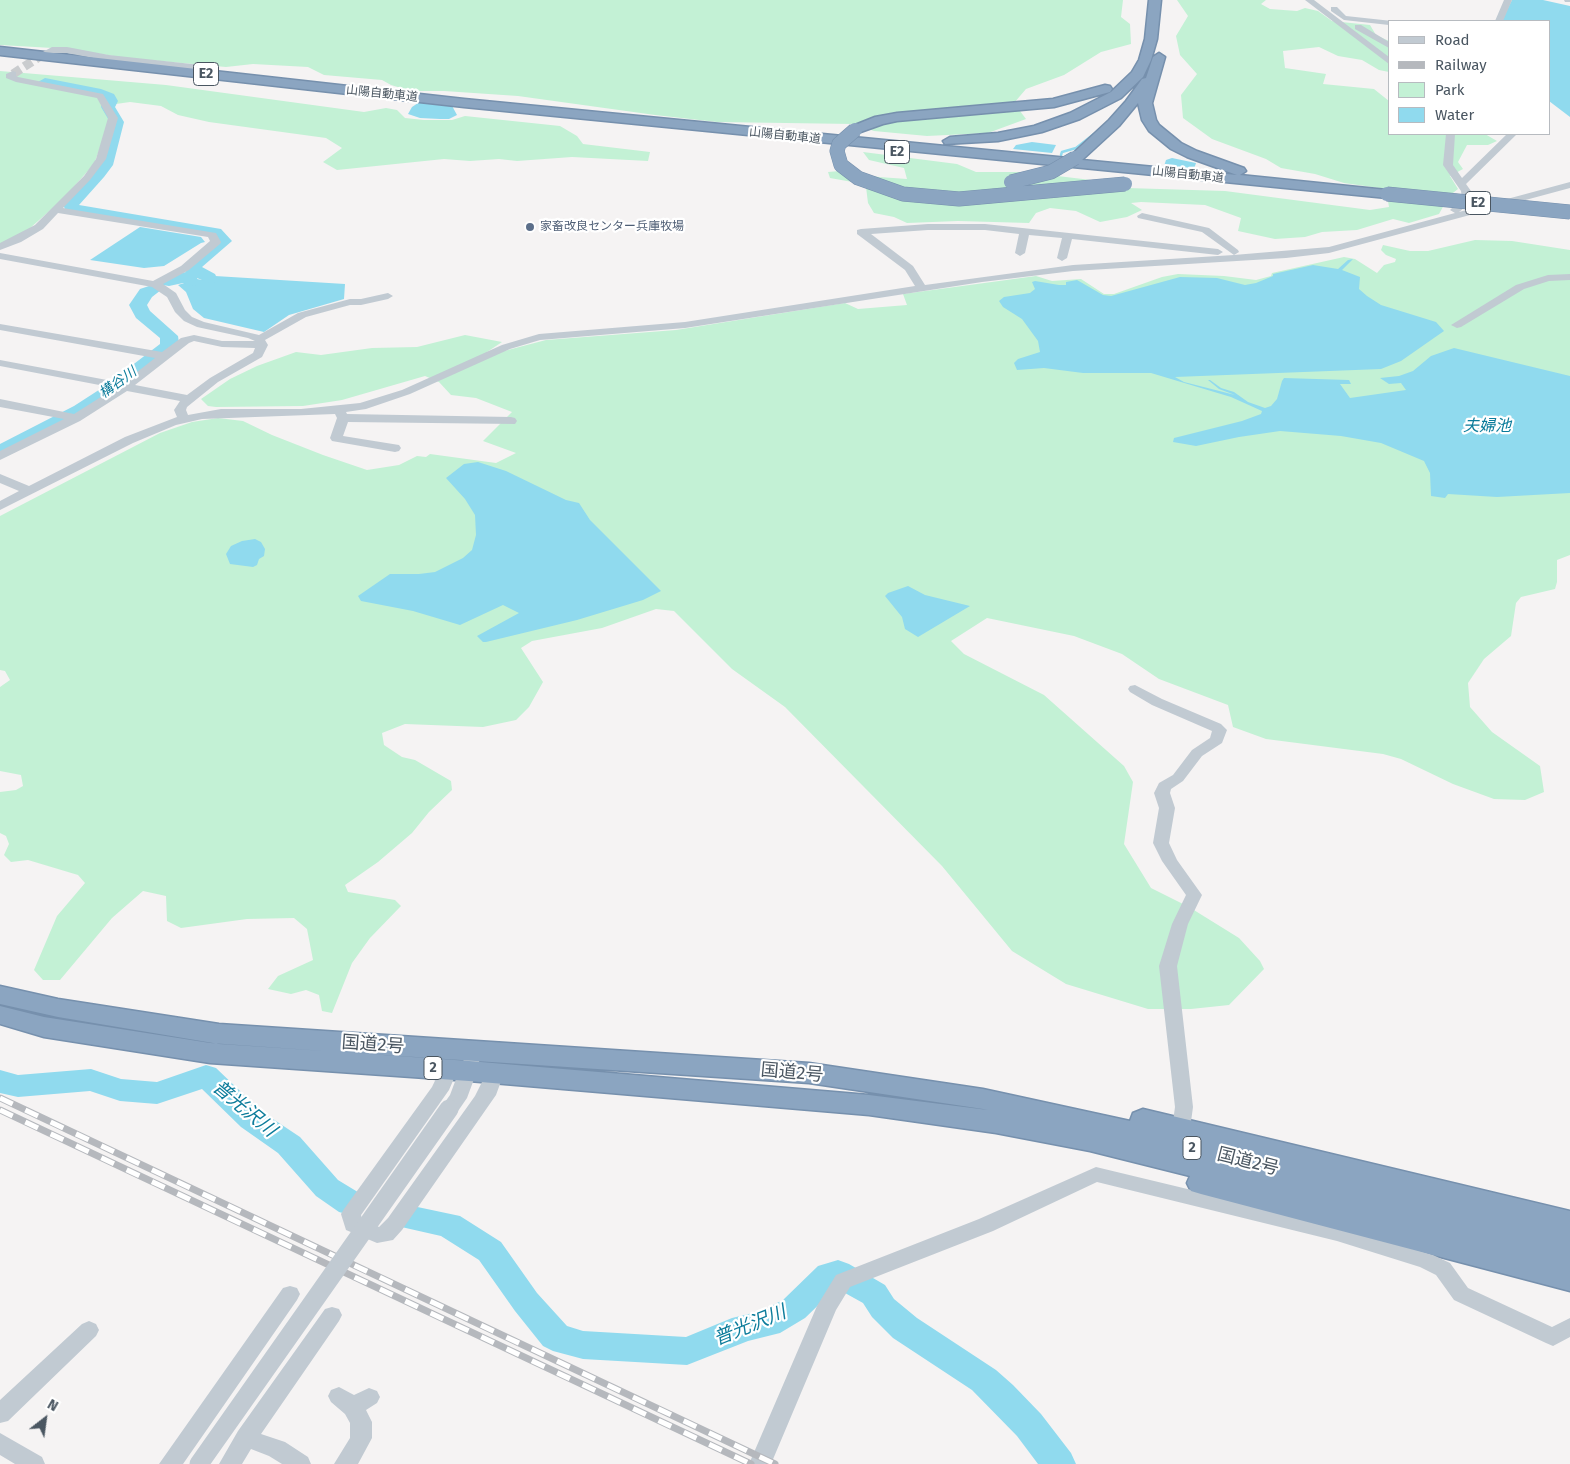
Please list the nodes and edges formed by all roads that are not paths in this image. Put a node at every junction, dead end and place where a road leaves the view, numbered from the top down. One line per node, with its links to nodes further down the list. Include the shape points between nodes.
1 (1157, 0): 12 (highway); 15 (highway, via 1163,30)
2 (1309, 0): 11 (street)
3 (1325, 0): 5 (street)
4 (1508, 0): 6 (street)
5 (1344, 18): 7 (street); 8 (street)
6 (1499, 20)
7 (1388, 23)
8 (1388, 45)
9 (0, 51): 17 (highway, 山陽自動車道 / E2)
10 (45, 53): 14 (street, via 66,50 119,60)
11 (1388, 59)
12 (1145, 60): 19 (highway, via 1132,81 1104,102 1058,122 998,137 917,141); 30 (highway, bridge, via 1116,85 1072,99 880,120 855,130 839,144 837,151 841,165 858,178 885,189 903,194 960,199 1124,184 1201,185)
13 (0, 63): 17 (highway, 山陽自動車道 / E2)
14 (210, 69)
15 (1153, 73): 26 (highway, bridge, via 1132,104 1114,123 1075,158 1051,172 1016,182 972,185); 29 (highway, via 1146,96 1146,111 1154,128 1176,146 1212,163 1251,174)
16 (13, 74): 32 (street, via 9,76 100,96 113,118 101,159 88,178)
17 (409, 100): 18 (highway, 山陽自動車道 / E2)
18 (469, 107): 19 (highway, 山陽自動車道 / E2); 22 (highway, 山陽自動車道 / E2)
19 (652, 122): 29 (highway, 山陽自動車道 / E2)
20 (1450, 135): 27 (street, via 1448,165)
21 (1511, 135): 27 (street)
22 (739, 136): 23 (highway); 30 (highway, 山陽自動車道 / E2)
23 (803, 151)
24 (821, 156): 25 (highway)
25 (898, 177)
26 (926, 182)
27 (1462, 183): 35 (street, via 1467,198 1450,213)
28 (1570, 185): 35 (street)
29 (1358, 192): 31 (highway, 山陽自動車道 / E2)
30 (1320, 194): 31 (highway, 山陽自動車道 / E2)
31 (1387, 197): 33 (highway, 山陽自動車道 / E2, bridge); 36 (highway, 山陽自動車道 / E2)
32 (56, 210): 40 (street, via 29,234); 47 (street, via 212,235 216,242 185,268)
33 (1570, 212)
34 (1142, 216): 43 (street, via 1205,230)
35 (1451, 218): 43 (street, via 1330,250)
36 (1570, 218)
37 (1025, 232): 38 (street); 41 (street); 48 (street, via 952,226 861,232 909,268)
38 (1067, 237): 39 (street); 44 (street)
39 (1144, 244): 43 (street); 45 (street)
40 (0, 247)
41 (1020, 253)
42 (0, 256): 47 (street)
43 (1239, 256): 45 (street)
44 (1062, 258)
45 (1137, 263): 48 (street)
46 (1570, 277): 50 (street, via 1548,278 1520,287)
47 (155, 284): 52 (street, via 172,294 180,312 188,319 201,325 252,335)
48 (922, 288): 58 (street, via 685,326 539,337 506,346 386,399)
49 (388, 296): 52 (street, via 302,315)
50 (1457, 325)
51 (0, 327): 53 (street)
52 (261, 342): 53 (street, via 222,344 194,338); 56 (street, via 258,355 224,373)
53 (159, 356): 55 (street)
54 (0, 363): 55 (street)
55 (120, 386): 56 (street); 59 (street)
56 (188, 399): 60 (street, via 180,410)
57 (0, 403): 59 (street)
58 (342, 414): 60 (street, via 221,413); 61 (street); 62 (street, via 336,438)
59 (71, 417): 63 (street)
60 (184, 419): 65 (street, via 129,440)
61 (511, 421)
62 (395, 448)
63 (7, 449)
64 (0, 478): 65 (street)
65 (30, 491): 66 (street)
66 (0, 506)
67 (1135, 689): 73 (street, via 1220,730 1217,740 1196,753 1178,778 1164,786 1162,793 1167,808 1161,843 1194,895 1180,924 1168,966 1184,1107)
68 (0, 995): 70 (highway, 国道2号 / 2, via 58,1008 219,1034)
69 (0, 1015): 70 (highway, 国道2号 / 2, via 44,1027 210,1053)
70 (472, 1066): 70 (street, via 489,1090 395,1224 386,1234 377,1235 353,1224 351,1214 440,1090); 71 (highway, 国道2号 / 2); 72 (highway, 国道2号 / 2); 91 (street, bridge, via 458,1098)
71 (809, 1073): 73 (highway, via 988,1087); 76 (highway, 国道2号 / 2, via 983,1099 1077,1119)
72 (869, 1106): 74 (highway, via 1158,1171); 77 (highway, 国道2号 / 2, via 996,1122 1090,1140)
73 (1181, 1129): 75 (highway)
74 (1266, 1209): 78 (highway); 81 (street, via 1444,1269 1461,1294 1554,1337); 95 (street, via 1096,1174 986,1225 847,1279 827,1306)
75 (1570, 1223)
76 (1570, 1242)
77 (1570, 1262)
78 (1570, 1278)
79 (290, 1294): 83 (street)
80 (332, 1315): 84 (street)
81 (1570, 1327)
82 (89, 1330): 86 (street)
83 (260, 1338): 84 (street, via 276,1334 294,1340); 90 (street)
84 (302, 1356): 87 (street)
85 (354, 1400): 94 (street, via 361,1422 361,1438)
86 (0, 1414)
87 (246, 1438): 92 (street); 93 (street, via 277,1449)
88 (0, 1443): 89 (street)
89 (28, 1462)
90 (170, 1464)
91 (199, 1464)
92 (230, 1464)
93 (300, 1464)
94 (345, 1464)
95 (760, 1464)

